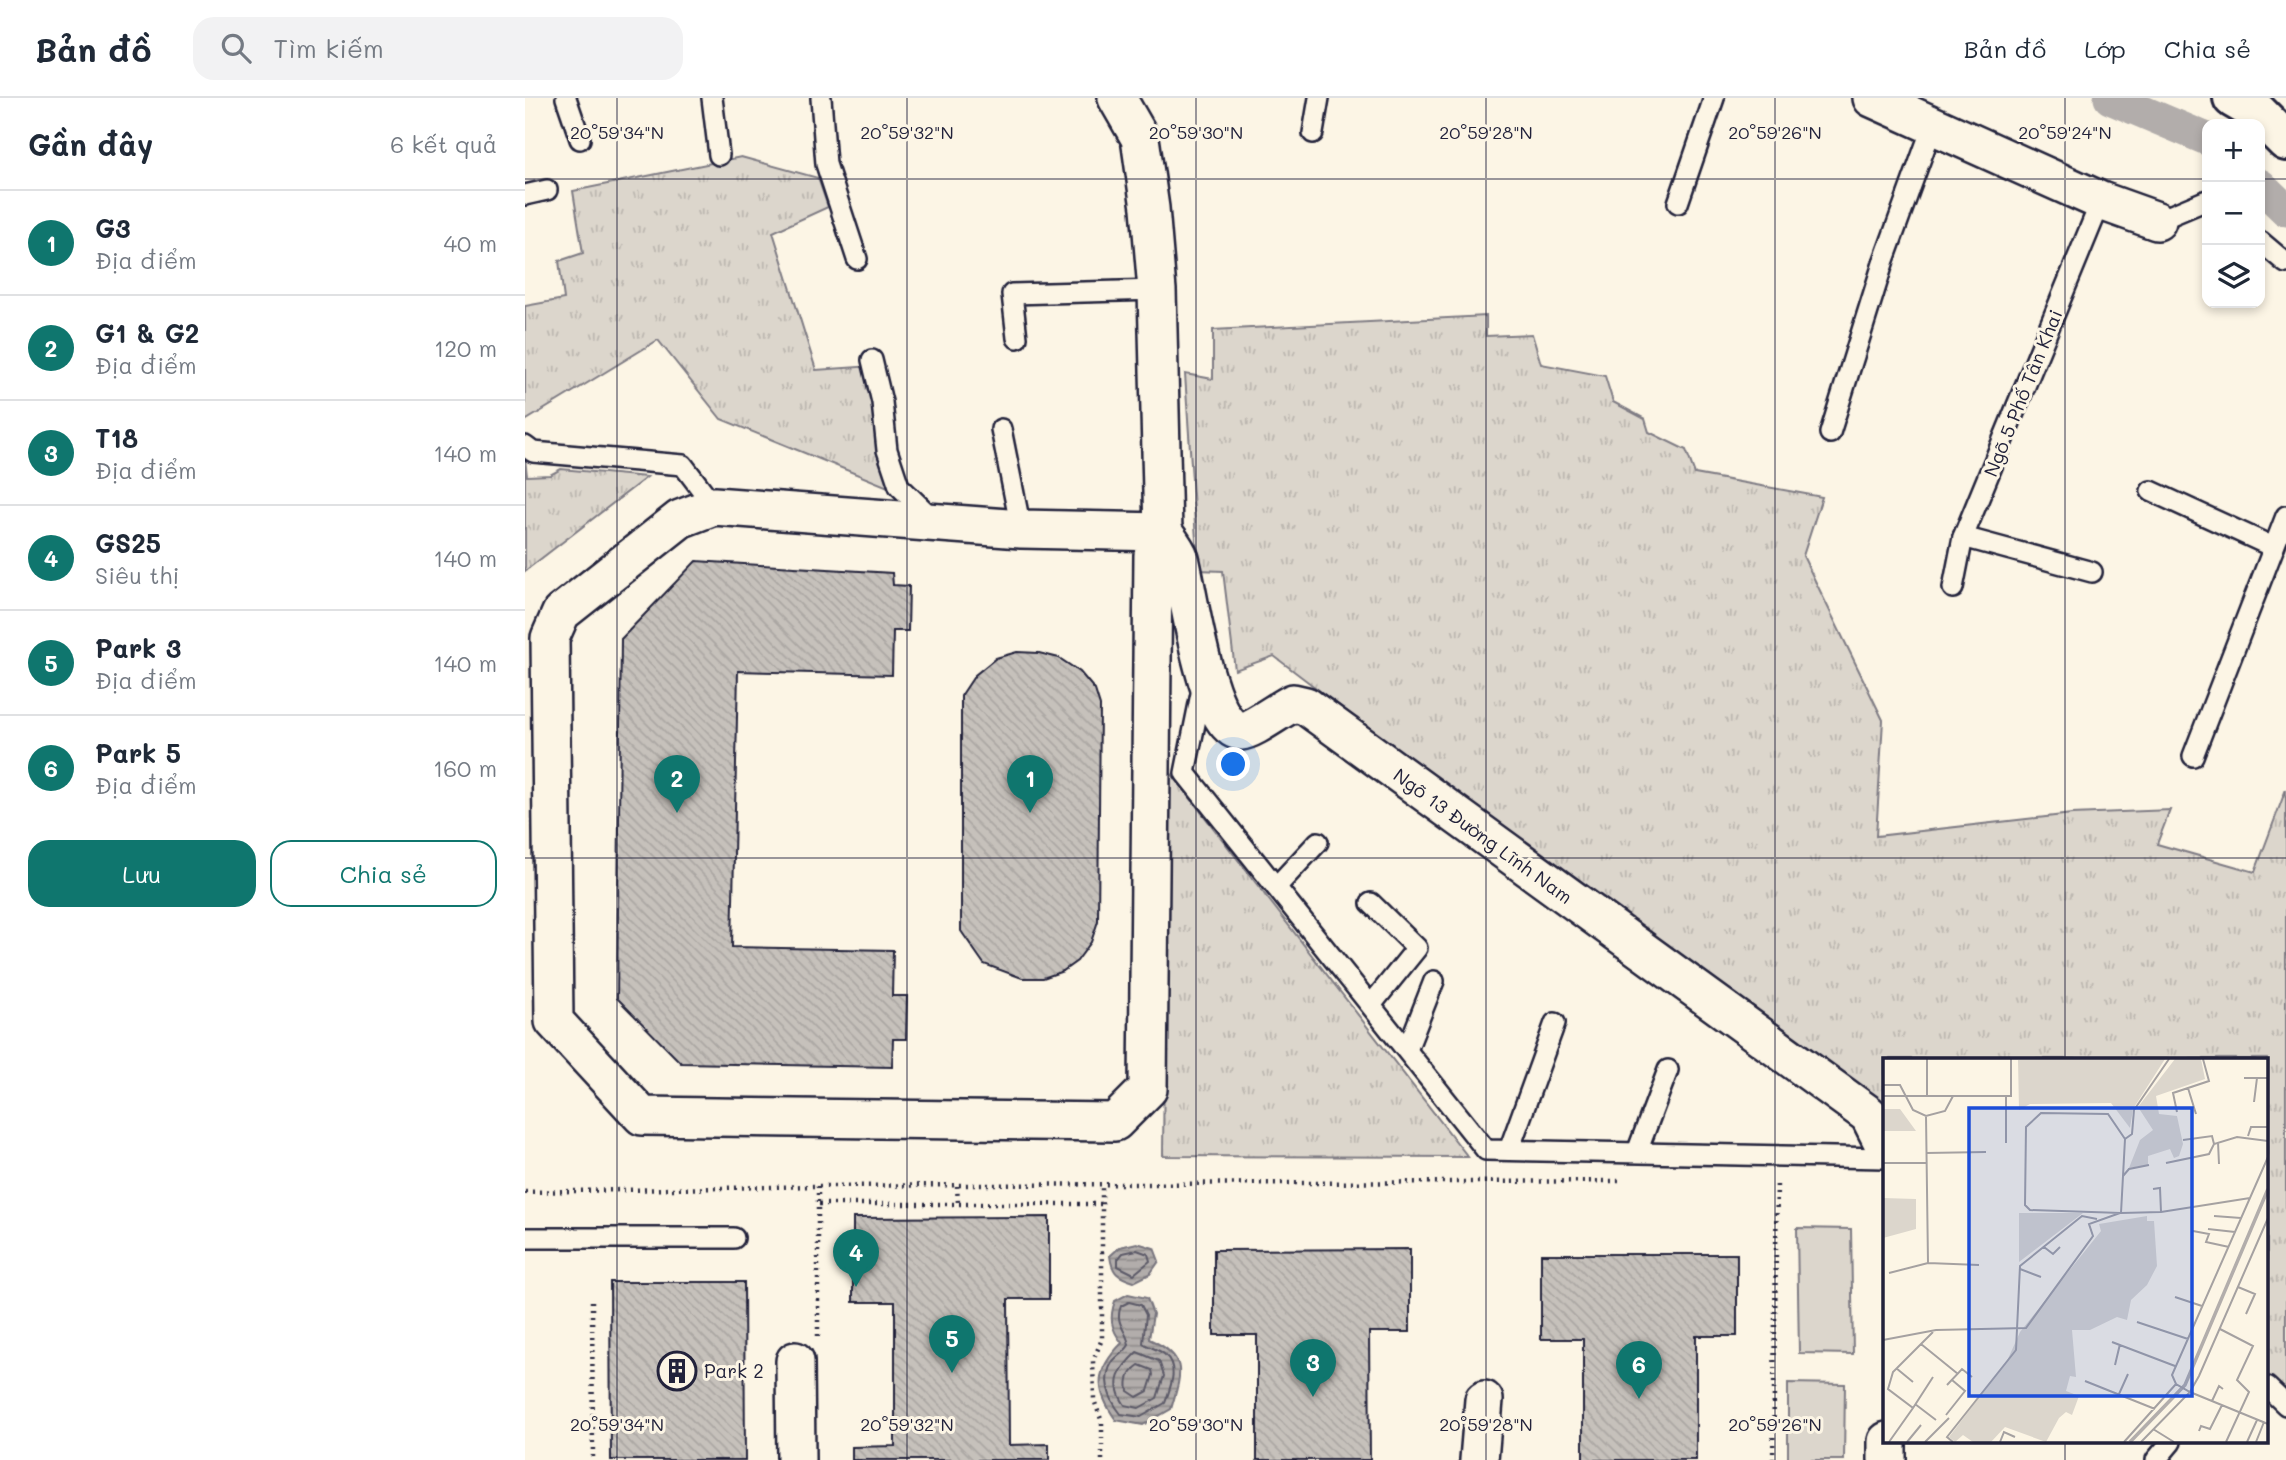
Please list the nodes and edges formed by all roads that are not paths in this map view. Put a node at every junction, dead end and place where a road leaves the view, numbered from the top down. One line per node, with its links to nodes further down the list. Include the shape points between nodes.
1 (566, 98): 11 (lane)
2 (712, 98): 13 (lane)
3 (821, 98): 21 (lane, via 826,164)
4 (1117, 98): 23 (street, via 1140,138)
5 (1319, 98): 10 (lane)
6 (1714, 98): 18 (lane)
7 (1872, 98): 9 (street)
8 (2251, 108): 12 (street)
9 (1933, 125): 16 (street); 27 (lane, via 1884,260)
10 (1313, 133)
11 (580, 139)
12 (2286, 141)
13 (719, 155)
14 (547, 190): 15 (lane)
15 (525, 195)
16 (2101, 201): 19 (street); 35 (lane, Ngõ 5 Phố Tân Khai)
17 (2202, 202): 19 (lane)
18 (1678, 203)
19 (2157, 221)
20 (2265, 245): 22 (lane)
21 (857, 259)
22 (2286, 263)
23 (1157, 290): 24 (lane, via 1012,294); 34 (street)
24 (1017, 338)
25 (872, 360): 32 (lane, via 887,450 899,486)
26 (1001, 429): 33 (lane)
27 (1830, 433)
28 (525, 446): 30 (lane, via 533,452 683,465)
29 (2151, 491): 36 (lane)
30 (714, 506): 32 (street); 34 (street, via 680,519 561,613 550,638 554,1021 642,1116 1115,1122 1148,1089 1153,555)
31 (2286, 516): 36 (lane)
32 (936, 522): 33 (street)
33 (1021, 528): 34 (street)
34 (1163, 532): 39 (street, Ngõ 13 Đường Lĩnh Nam, via 1179,556)
35 (1963, 537): 37 (lane); 38 (lane, Ngõ 5 Phố Tân Khai)
36 (2273, 547): 40 (lane)
37 (2092, 572)
38 (1953, 588)
39 (1205, 673): 42 (lane, via 1185,773); 49 (street, Ngõ 13 Đường Lĩnh Nam, via 1223,720 1240,731 1293,703 1306,706 1870,1115)
40 (2193, 756)
41 (1318, 842): 42 (lane)
42 (1276, 887): 45 (lane)
43 (1371, 904): 45 (lane, via 1417,948)
44 (1434, 981): 47 (lane)
45 (1371, 1005): 47 (lane)
46 (1555, 1023): 50 (lane)
47 (1407, 1050): 50 (lane, via 1486,1150)
48 (1668, 1070): 51 (lane)
49 (1883, 1143)
50 (1509, 1150): 51 (lane)
51 (1637, 1152): 52 (lane)
52 (1883, 1158)
53 (525, 1238): 54 (lane)
54 (734, 1238)
55 (807, 1352): 61 (street)
56 (2269, 1389): 58 (lane)
57 (1484, 1400): 62 (street)
58 (2286, 1405)
59 (1887, 1442): 63 (street)
60 (2171, 1442): 64 (lane)
61 (796, 1460)
62 (1479, 1460)
63 (1887, 1460)
64 (2156, 1460)

